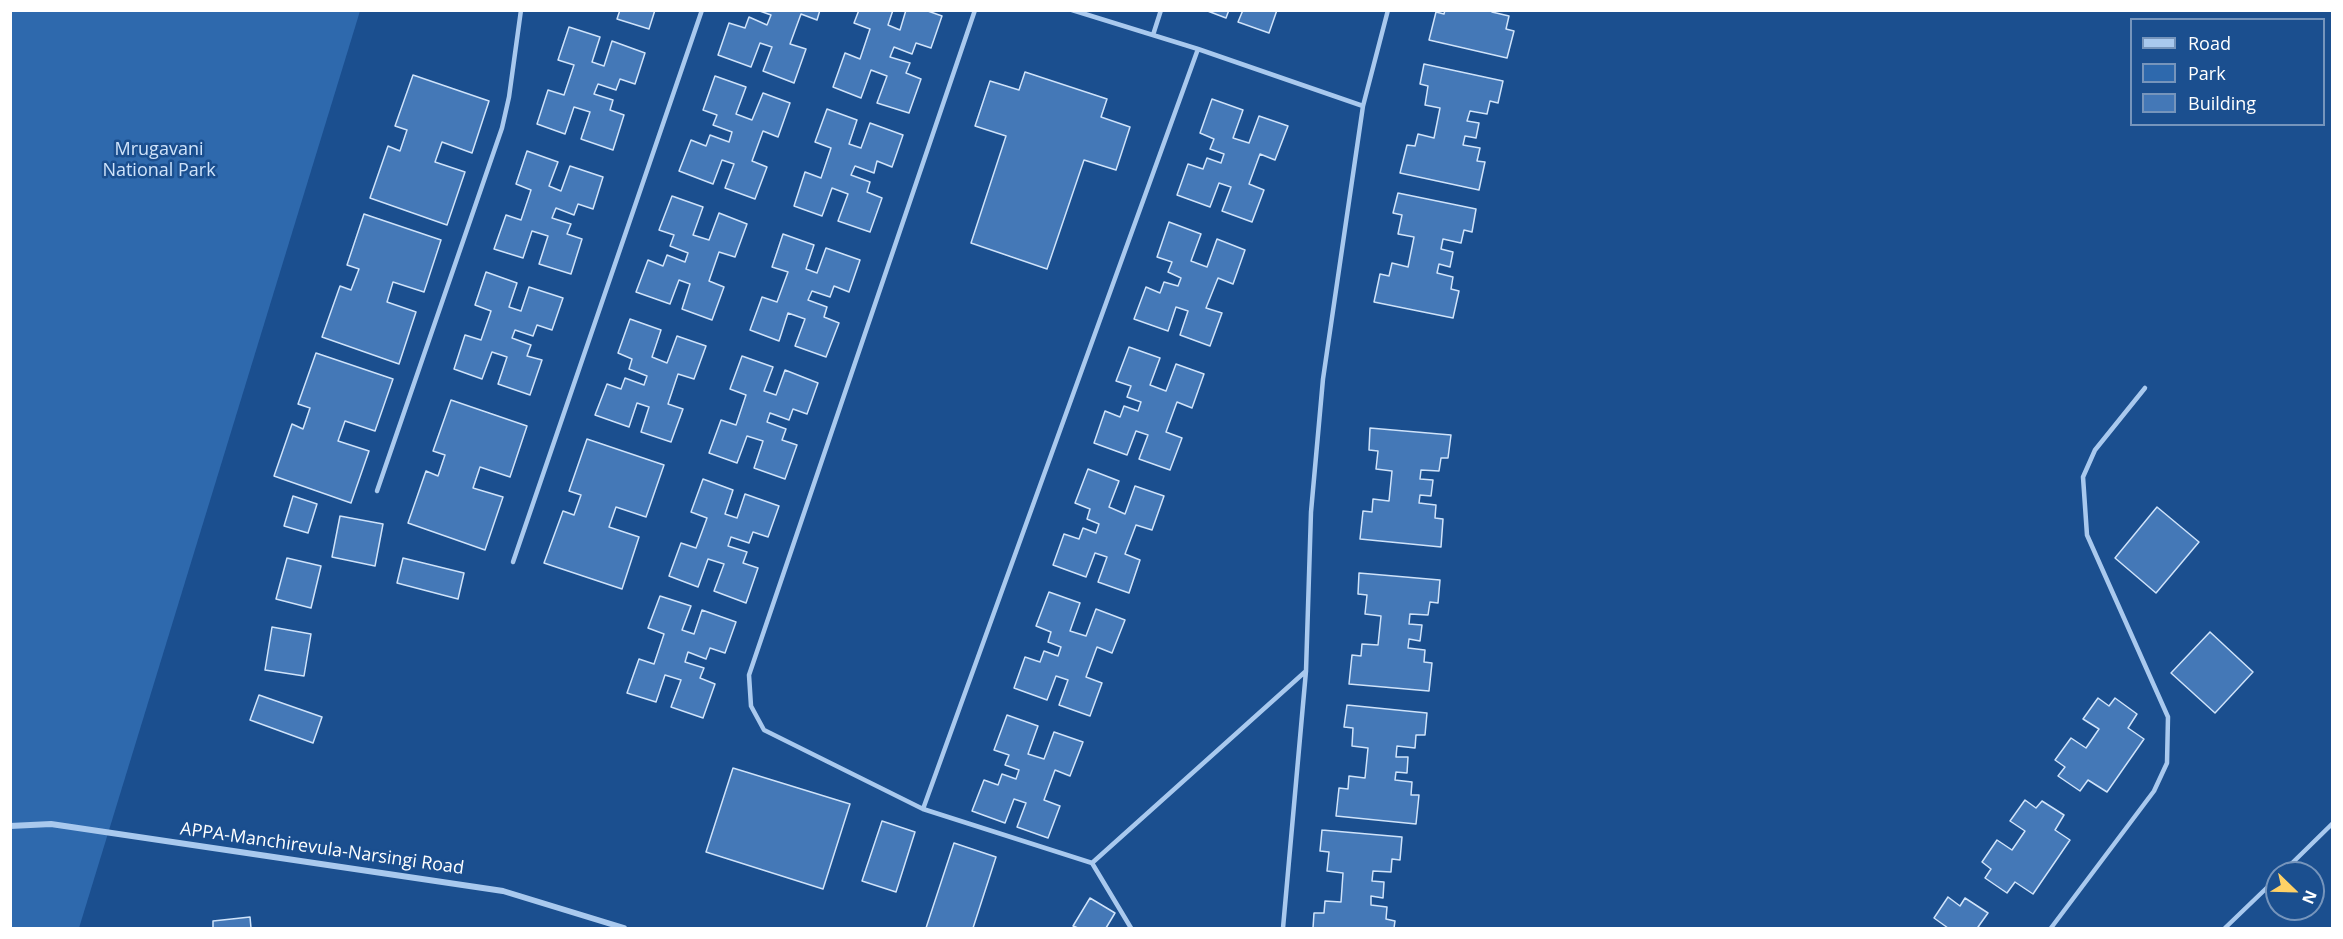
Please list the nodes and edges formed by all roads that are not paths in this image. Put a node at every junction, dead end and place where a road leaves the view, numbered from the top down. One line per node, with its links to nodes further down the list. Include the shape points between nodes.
1 (521, 10): 11 (lane, via 501,128)
2 (702, 10): 12 (lane)
3 (975, 10): 14 (lane, via 749,675 751,706 764,730)
4 (1072, 10): 7 (lane)
5 (1161, 10): 7 (lane)
6 (1388, 10): 9 (lane)
7 (1153, 35): 8 (lane)
8 (1198, 49): 9 (lane); 14 (lane)
9 (1363, 106): 13 (lane, via 1323,379 1311,512)
10 (2145, 388): 23 (lane, via 2095,450 2083,477 2087,535 2168,717 2167,763 2154,791)
11 (377, 491)
12 (513, 562)
13 (1306, 671): 18 (lane); 22 (lane)
14 (922, 809): 18 (lane)
15 (2332, 824): 17 (lane)
16 (10, 826): 20 (street, APPA-Manchirevula-Narsingi Road, via 51,824 503,891)
17 (2294, 861)
18 (1092, 863): 21 (lane)
19 (2265, 890): 24 (lane)
20 (624, 928)
21 (1131, 928)
22 (1283, 928)
23 (2051, 928)
24 (2225, 928)

